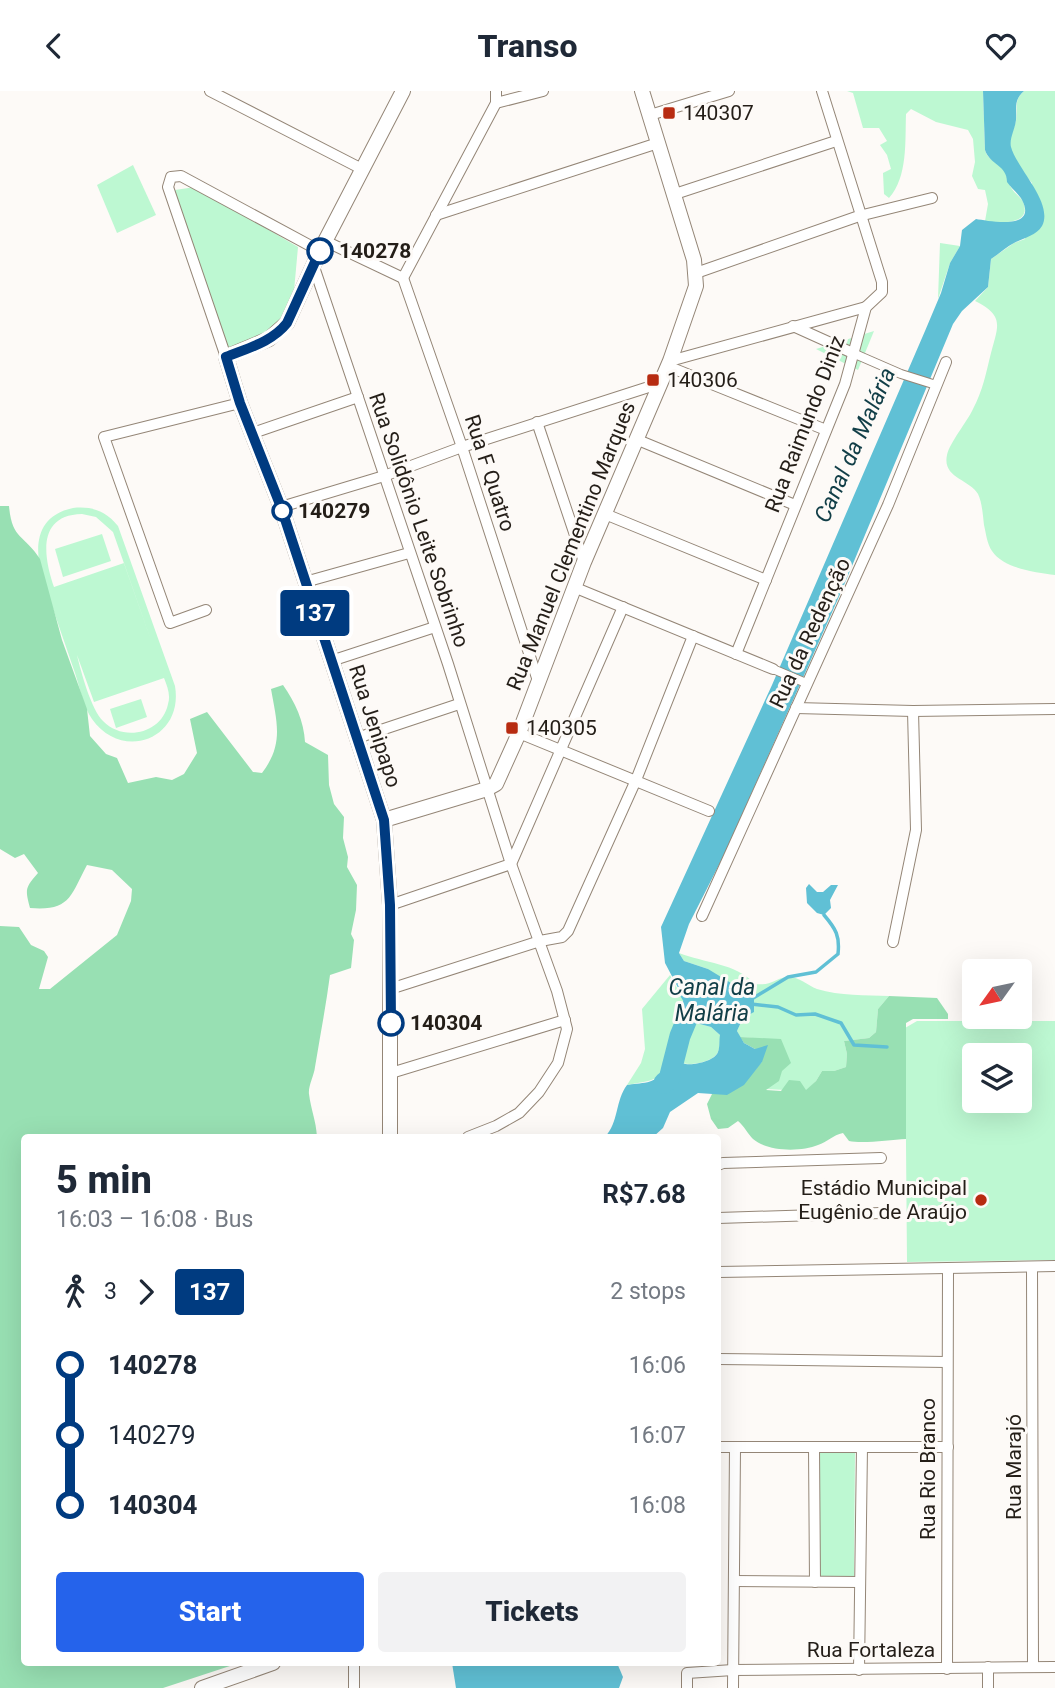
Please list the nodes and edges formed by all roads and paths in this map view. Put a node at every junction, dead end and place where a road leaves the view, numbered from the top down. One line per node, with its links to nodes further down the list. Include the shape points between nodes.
1 (543, 91): 7 (street)
2 (642, 91): 8 (street, Rua Manuel Clementino Marques)
3 (729, 91): 8 (street)
4 (822, 91): 9 (street, Rua Raimundo Diniz)
5 (210, 92): 11 (street)
6 (397, 93): 11 (street)
7 (496, 97): 14 (street)
8 (650, 115): 10 (street, Rua Manuel Clementino Marques)
9 (836, 141): 12 (street); 15 (street, Rua Raimundo Diniz)
10 (658, 143): 12 (street, Rua Manuel Clementino Marques); 14 (street)
11 (362, 169): 16 (street)
12 (675, 194): 17 (street, Rua Manuel Clementino Marques)
13 (932, 198): 15 (street)
14 (436, 215): 18 (street)
15 (859, 216): 17 (street); 19 (street, Rua Raimundo Diniz, via 882,287)
16 (319, 252): 18 (street); 22 (street, via 281,330); 22 (street, Rua Jenipapo, via 181,176 171,177 168,187); 27 (street, Rua Solidônio Leite Sobrinho)
17 (696, 273): 24 (street, Rua Manuel Clementino Marques, via 695,290)
18 (403, 278): 33 (street, Rua F Quatro)
19 (866, 307): 20 (street); 21 (street, Rua Raimundo Diniz)
20 (793, 326): 21 (street); 24 (street)
21 (855, 353): 26 (street); 30 (street, Rua Raimundo Diniz)
22 (226, 357): 28 (street, Rua Jenipapo)
23 (946, 362): 26 (street, Rua da Redenção)
24 (669, 363): 25 (street, Rua Manuel Clementino Marques); 30 (street)
25 (658, 384): 29 (street); 32 (street, Rua Manuel Clementino Marques)
26 (934, 385): 51 (street, Rua da Redenção, via 888,505)
27 (358, 397): 31 (street); 34 (street, Rua Solidônio Leite Sobrinho)
28 (240, 403): 31 (street, Rua Jenipapo); 44 (street, via 104,437 170,623)
29 (537, 422): 33 (street); 39 (street)
30 (826, 430): 35 (street, Rua Raimundo Diniz)
31 (253, 433): 36 (street, Rua Jenipapo)
32 (638, 440): 35 (street); 37 (street, Rua Manuel Clementino Marques)
33 (462, 447): 34 (street); 50 (street, Rua F Quatro)
34 (384, 476): 36 (street); 38 (street, Rua Solidônio Leite Sobrinho)
35 (795, 505): 40 (street, Rua Raimundo Diniz)
36 (281, 507): 41 (street, Rua Jenipapo)
37 (605, 514): 39 (street, Rua Manuel Clementino Marques); 40 (street)
38 (409, 552): 41 (street); 45 (street, Rua Solidônio Leite Sobrinho)
39 (584, 562): 42 (street, Rua Manuel Clementino Marques)
40 (766, 580): 47 (street, Rua Raimundo Diniz)
41 (305, 582): 48 (street, Rua Jenipapo)
42 (576, 587): 43 (street); 50 (street, Rua Manuel Clementino Marques)
43 (623, 607): 46 (street); 58 (street)
44 (206, 610)
45 (435, 627): 48 (street); 52 (street, Rua Solidônio Leite Sobrinho)
46 (693, 635): 47 (street); 59 (street)
47 (736, 654): 49 (street)
48 (331, 661): 57 (street, Rua Jenipapo)
49 (773, 669): 51 (street)
50 (538, 681): 56 (street, Rua Manuel Clementino Marques)
51 (806, 683): 53 (street, Rua da Redenção)
52 (459, 704): 57 (street); 60 (street, Rua Solidônio Leite Sobrinho)
53 (796, 708): 55 (street); 65 (street, Rua da Redenção)
54 (1055, 709): 55 (street)
55 (914, 711): 67 (street, via 916,830)
56 (519, 733): 58 (street); 60 (street, Rua Manuel Clementino Marques, via 496,784)
57 (356, 738): 62 (street, Rua Jenipapo)
58 (561, 750): 59 (street); 63 (street)
59 (636, 780): 61 (street); 66 (street, via 572,925 562,937)
60 (487, 789): 62 (street); 63 (street, Rua Solidônio Leite Sobrinho)
61 (709, 811)
62 (384, 820): 64 (street, Rua Jenipapo)
63 (512, 864): 64 (street); 66 (street, Rua Solidônio Leite Sobrinho)
64 (390, 905): 68 (street, Rua Jenipapo)
65 (702, 916)
66 (540, 940): 68 (street); 69 (street, Rua Solidônio Leite Sobrinho)
67 (893, 941)
68 (390, 989): 70 (street, Rua Jenipapo)
69 (566, 1025): 70 (street); 72 (street, via 558,1063 538,1092 519,1113)
70 (391, 1073): 71 (street, Rua Jenipapo)
71 (390, 1134)
72 (476, 1134)
73 (881, 1158): 74 (street)
74 (721, 1164)
75 (881, 1213): 76 (street)
76 (721, 1218)
77 (1055, 1266): 78 (street)
78 (1032, 1267): 79 (street); 94 (street, Rua Marajó)
79 (948, 1269): 80 (street); 82 (street, Rua Rio Branco)
80 (721, 1272)
81 (721, 1360): 82 (street)
82 (947, 1362): 85 (street, Rua Rio Branco)
83 (721, 1447): 86 (street)
84 (862, 1447): 85 (street); 87 (street); 90 (street)
85 (948, 1447): 97 (street, Rua Rio Branco)
86 (735, 1448): 87 (street); 88 (street)
87 (814, 1448): 89 (street)
88 (734, 1581): 89 (street); 98 (street)
89 (815, 1582): 90 (street)
90 (860, 1582): 96 (street)
91 (264, 1666): 99 (street)
92 (354, 1666): 100 (street)
93 (988, 1667): 94 (street, Rua Fortaleza); 97 (street, Rua Fortaleza); 103 (street)
94 (1033, 1667): 95 (street, Rua Fortaleza)
95 (1055, 1667)
96 (859, 1669): 97 (street, Rua Fortaleza); 98 (street, Rua Fortaleza)
97 (947, 1669)
98 (733, 1670): 101 (street, Rua Fortaleza, via 687,1673); 102 (street)
99 (202, 1688)
100 (354, 1688)
101 (687, 1688)
102 (733, 1688)
103 (988, 1688)

